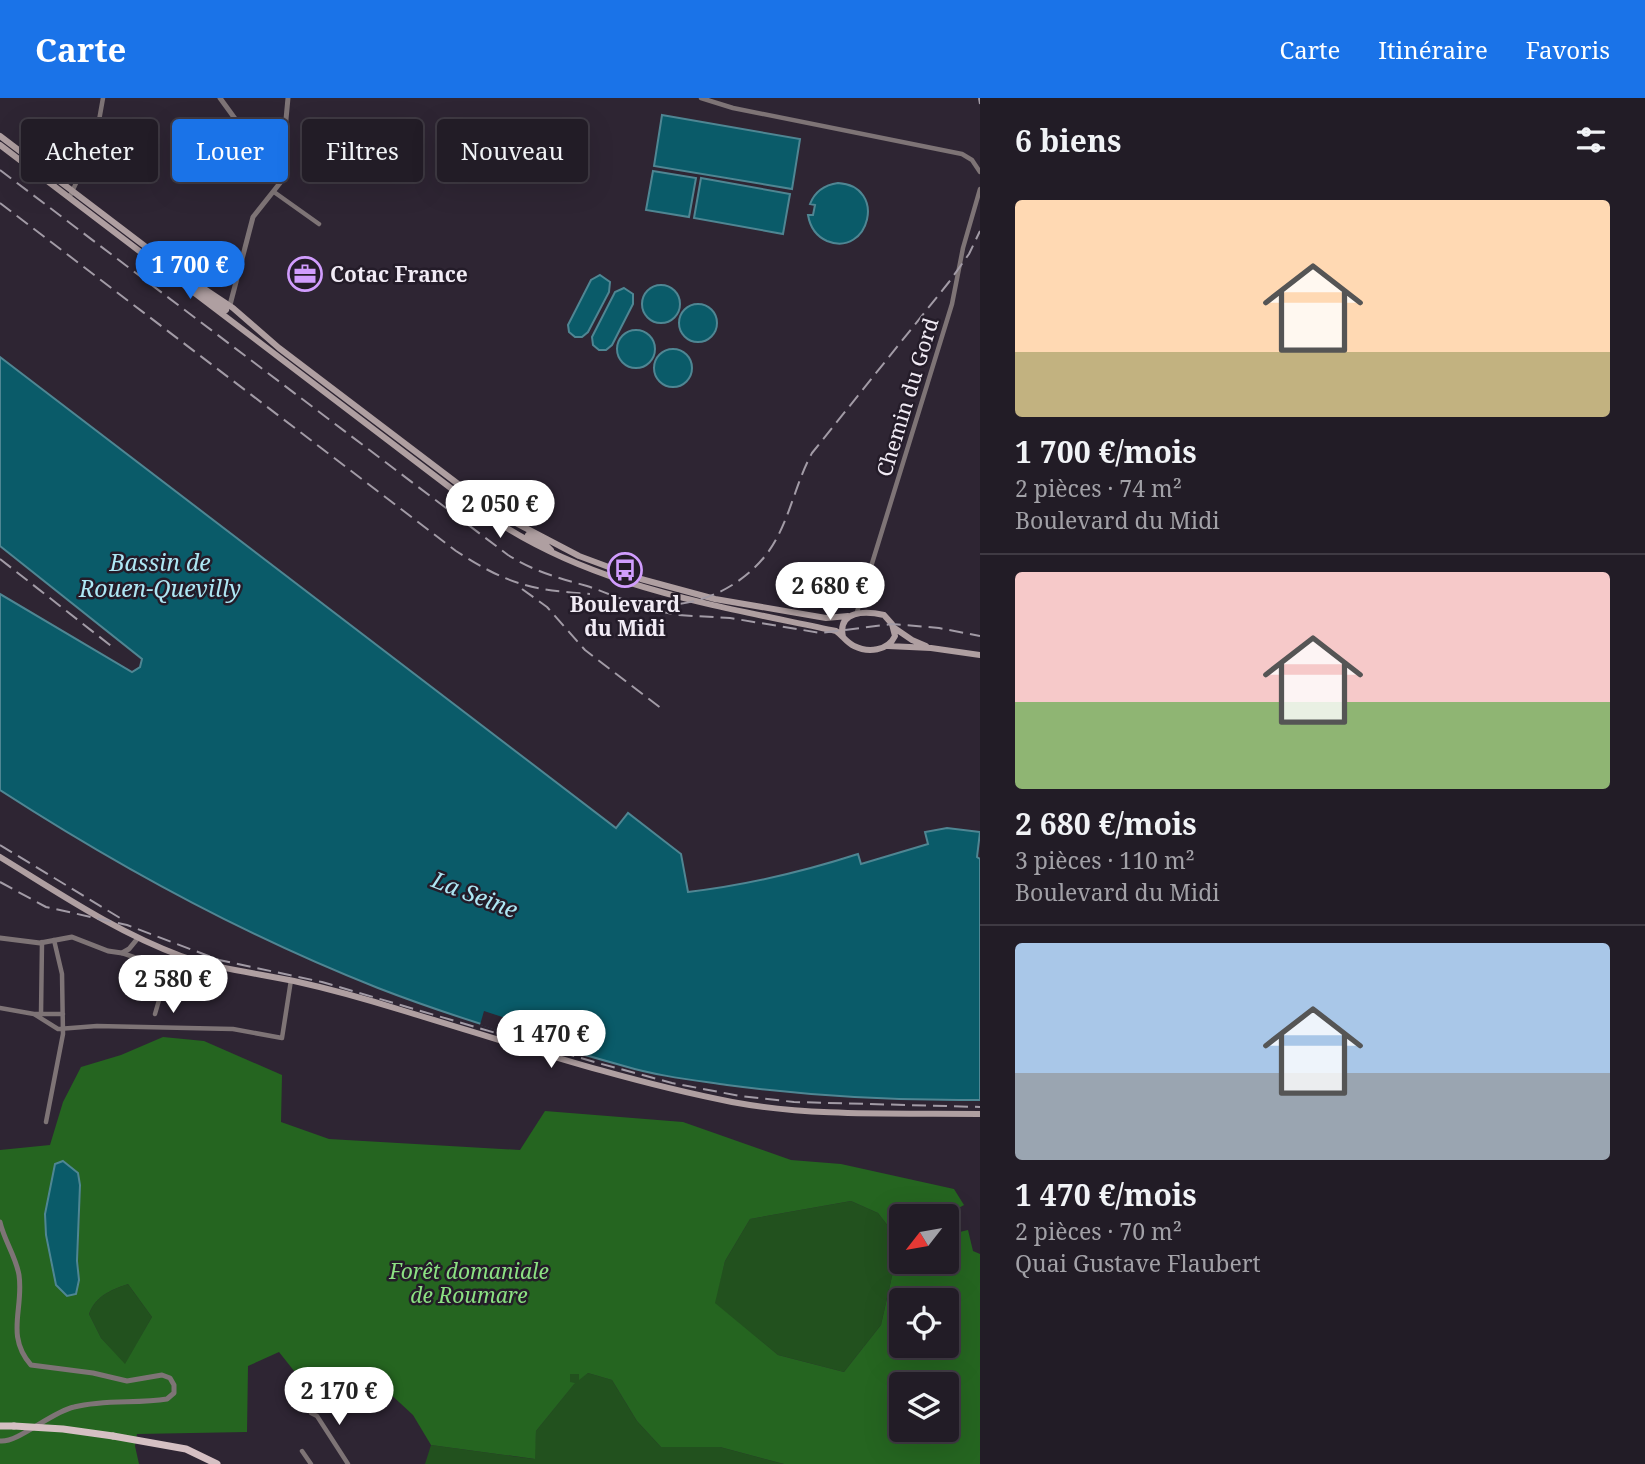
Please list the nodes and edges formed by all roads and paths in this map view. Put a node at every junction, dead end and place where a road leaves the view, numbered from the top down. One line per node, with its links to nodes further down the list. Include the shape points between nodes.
1 (103, 98): 13 (street, via 96,136)
2 (220, 98): 5 (street)
3 (288, 98): 6 (street)
4 (701, 98): 9 (street, via 962,154)
5 (235, 119)
6 (285, 119)
7 (0, 136): 13 (main road)
8 (0, 145): 13 (main road)
9 (980, 172)
10 (279, 182): 12 (street)
11 (980, 190): 19 (street, Chemin du Gord, via 949,314)
12 (273, 193): 14 (street); 15 (street, via 251,222)
13 (71, 194): 15 (main road); 15 (main road, via 167,272)
14 (319, 224)
15 (228, 311): 16 (main road); 17 (main road, via 470,493)
16 (487, 516): 17 (main road); 18 (main road)
17 (546, 542): 18 (main road); 20 (main road, via 614,570 693,594 826,618)
18 (555, 554): 22 (main road, via 666,595 836,631)
19 (857, 612): 20 (main road); 21 (main road, via 884,615)
20 (850, 616): 22 (main road)
21 (892, 626): 23 (main road, via 895,635); 24 (main road)
22 (843, 637): 23 (main road, via 850,645 865,649)
23 (888, 646): 24 (main road)
24 (931, 648): 25 (main road)
25 (980, 655)
26 (0, 857): 28 (main road)
27 (0, 938): 30 (street)
28 (138, 938): 31 (street); 32 (main road, via 220,968)
29 (54, 939): 30 (street); 31 (street, via 79,938); 36 (street, via 62,974)
30 (42, 943): 35 (street)
31 (122, 953): 37 (street, via 168,969)
32 (291, 980): 38 (street, via 282,1038 233,1029); 39 (main road, via 621,1077 733,1102 806,1110)
33 (0, 1008): 34 (street)
34 (34, 1014): 35 (street); 38 (street)
35 (41, 1014): 36 (street)
36 (63, 1014): 38 (street)
37 (155, 1014)
38 (63, 1029): 40 (street)
39 (980, 1114)
40 (46, 1122)
41 (0, 1223): 44 (street, via 19,1274 17,1339 21,1354 31,1365 127,1381 162,1375 174,1385 174,1393 167,1399 71,1407 14,1440)
42 (311, 1413): 48 (street)
43 (0, 1426): 46 (main road, bridge, via 113,1436 186,1449)
44 (0, 1441)
45 (302, 1451): 47 (street)
46 (217, 1464)
47 (311, 1464)
48 (348, 1464)

